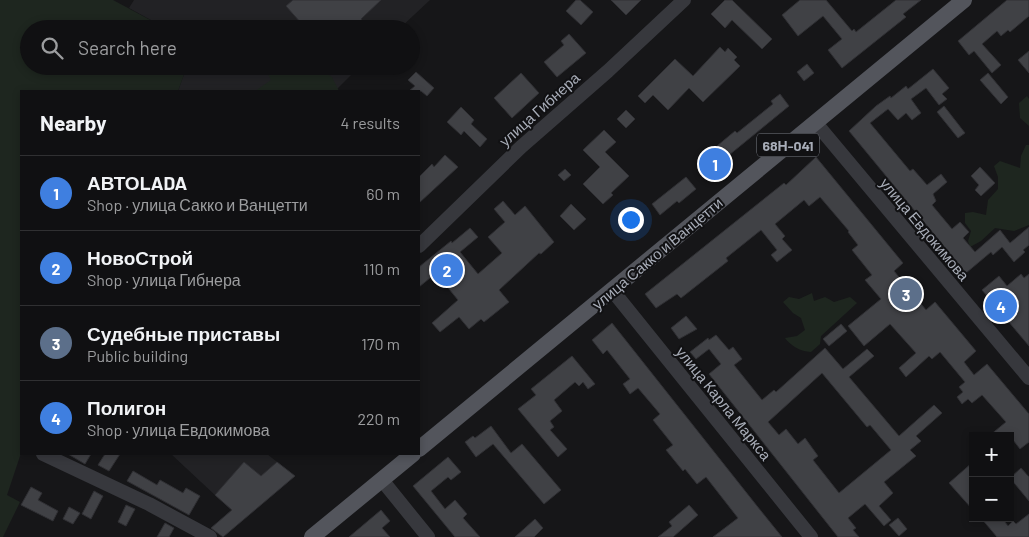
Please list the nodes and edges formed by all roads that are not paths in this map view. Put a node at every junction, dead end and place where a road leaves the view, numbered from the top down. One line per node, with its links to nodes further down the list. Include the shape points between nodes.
1 (684, 0): 4 (street, улица Гибнера, via 521,147)
2 (964, 0): 3 (main road, улица Сакко и Ванцетти / 68Н-041)
3 (815, 122): 5 (main road, улица Сакко и Ванцетти / 68Н-041); 6 (street, улица Евдокимова)
4 (420, 245)
5 (612, 290): 7 (main road, улица Сакко и Ванцетти / 68Н-041); 14 (street, улица Карла Маркса)
6 (1029, 378)
7 (420, 448)
8 (45, 455): 11 (street)
9 (412, 455): 10 (main road)
10 (382, 480): 12 (main road); 13 (street)
11 (210, 537)
12 (312, 537)
13 (428, 537)
14 (811, 537)

